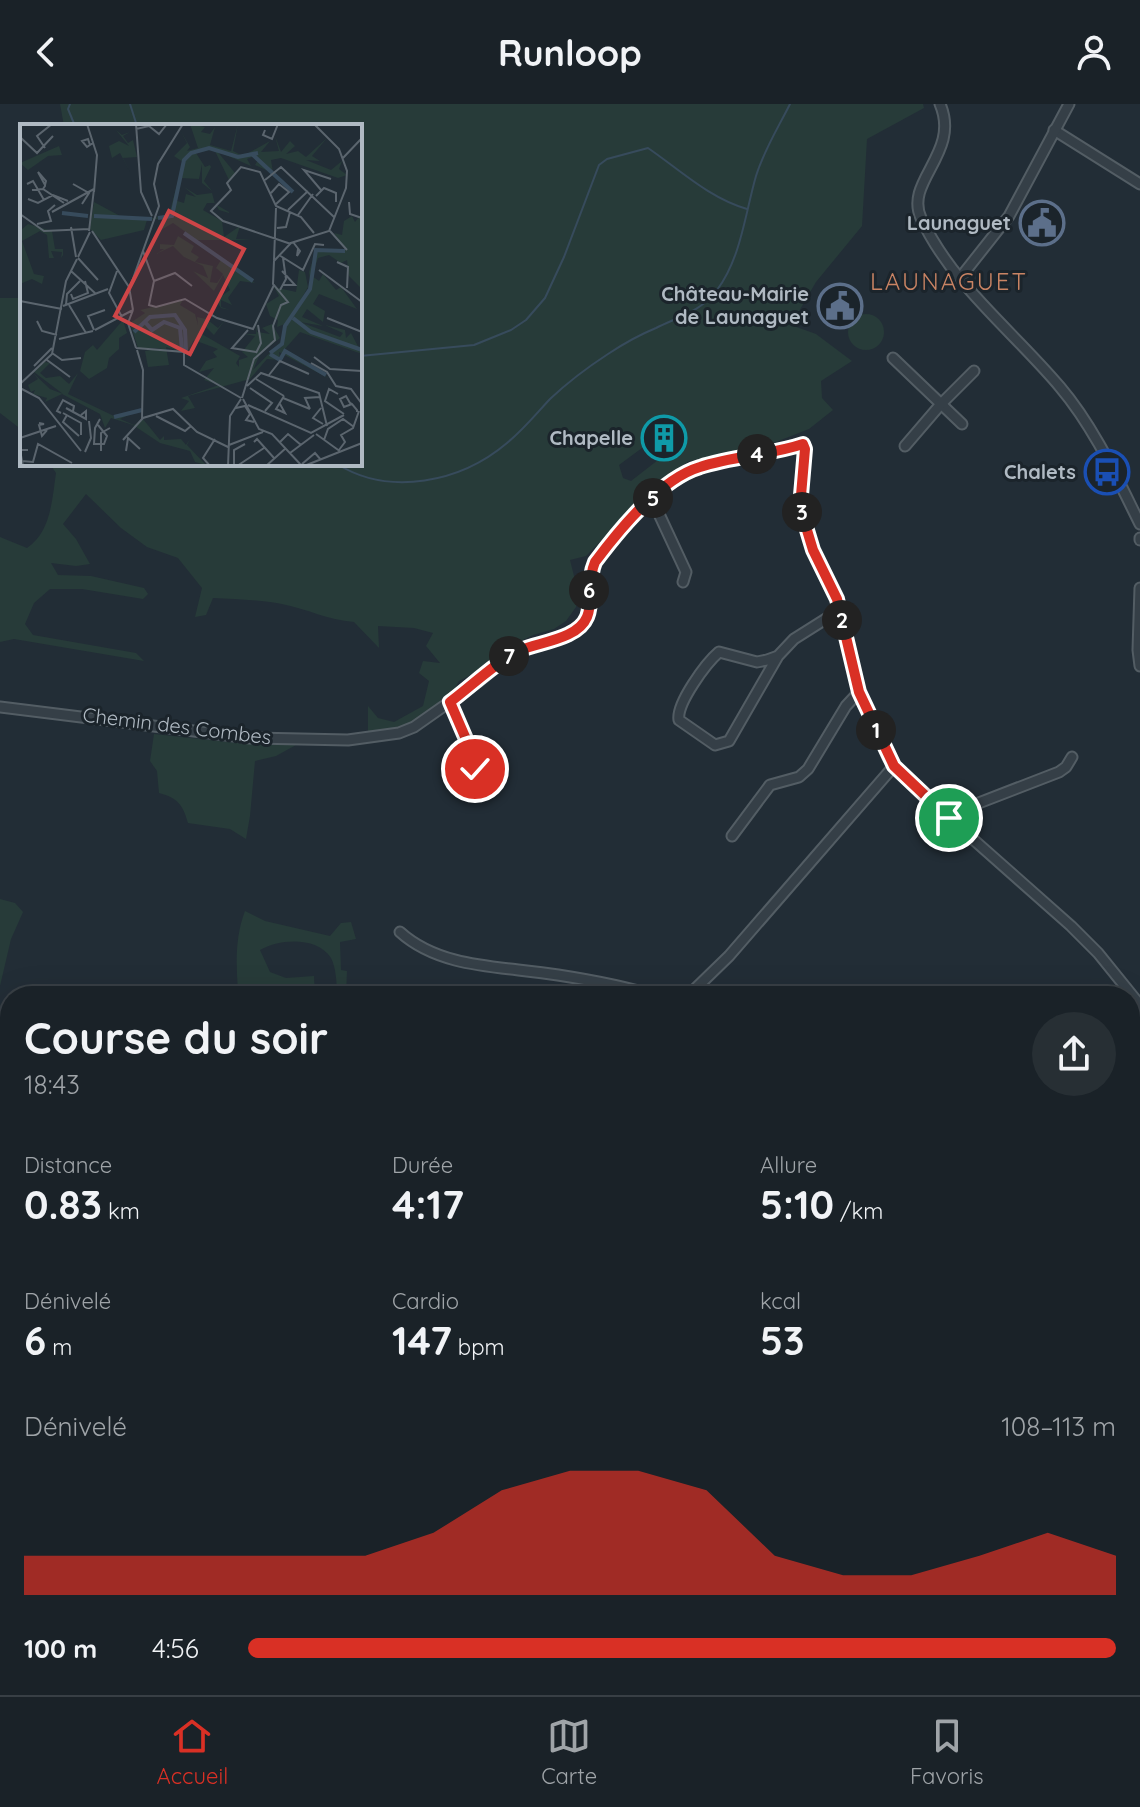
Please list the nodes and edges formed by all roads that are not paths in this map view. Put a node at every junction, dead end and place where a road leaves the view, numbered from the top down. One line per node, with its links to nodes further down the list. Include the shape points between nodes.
1 (940, 104): 5 (street, via 945,125 942,148 917,205 928,232)
2 (1069, 104): 3 (street)
3 (1054, 130): 4 (street); 5 (street, via 1009,216)
4 (1140, 184)
5 (960, 278): 12 (street, via 1077,409)
6 (893, 358): 8 (street)
7 (974, 371): 8 (street)
8 (941, 404): 9 (street); 10 (street)
9 (962, 424)
10 (905, 446)
11 (652, 499): 13 (street, via 686,572); 15 (street, Chemin des Combes, via 697,467 803,444 800,507); 19 (street, Chemin des Combes, via 595,562 586,619 578,628 513,653)
12 (1140, 524)
13 (683, 582)
14 (1140, 588): 17 (street)
15 (840, 610): 16 (street, via 794,639); 18 (street)
16 (778, 656): 16 (street, via 757,662 719,652 679,710 679,720 715,745 729,741)
17 (1140, 666)
18 (859, 692): 22 (street); 25 (street, via 808,769 770,785)
19 (450, 702): 20 (street, Chemin des Combes, via 399,733 348,740 217,735); 23 (street, via 475,760)
20 (0, 707)
21 (1072, 757): 24 (street, via 1059,772)
22 (894, 766): 24 (street); 28 (street)
23 (467, 781)
24 (949, 818): 29 (street, via 1071,926)
25 (732, 836)
26 (400, 932): 27 (street, via 443,956)
27 (609, 986)
28 (698, 986)
29 (1125, 986)

